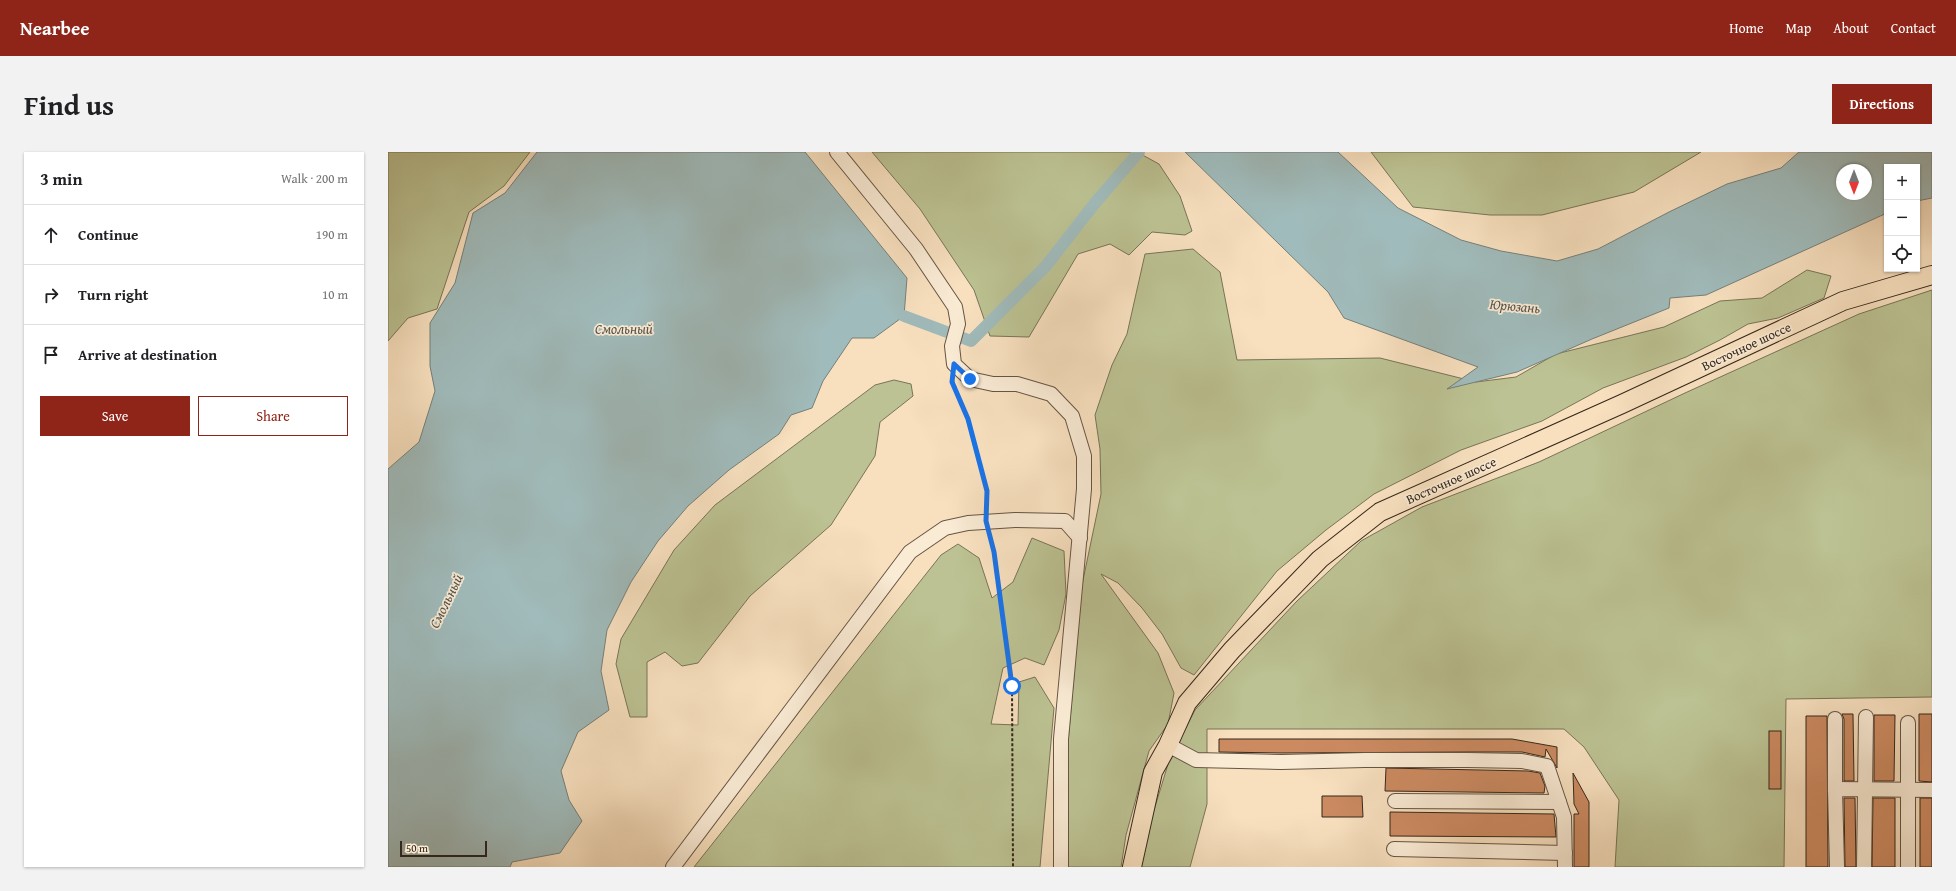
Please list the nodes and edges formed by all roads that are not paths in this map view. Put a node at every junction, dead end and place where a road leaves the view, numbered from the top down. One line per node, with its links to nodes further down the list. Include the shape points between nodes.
1 (837, 152): 3 (street, via 916,249 955,307 958,324 952,346 954,364 970,379 993,384 1017,384 1051,394 1072,416 1084,456)
2 (1932, 275): 7 (main road, Восточное шоссе, via 1843,301 1622,404 1380,512 1320,559 1232,650 1187,703)
3 (1080, 538): 16 (street, via 1065,521 986,521 944,528 910,552); 17 (street, via 1060,739)
4 (1866, 717): 9 (street)
5 (1835, 719): 8 (street)
6 (1908, 723): 10 (street)
7 (1168, 745): 13 (street, via 1196,760 1522,762 1547,766); 18 (main road, Восточное шоссе, via 1153,772)
8 (1835, 789): 9 (street); 19 (street)
9 (1865, 789): 10 (street); 20 (street)
10 (1908, 789): 11 (street); 21 (street)
11 (1932, 790)
12 (1395, 801): 13 (street)
13 (1559, 802): 15 (street, via 1564,817)
14 (1394, 849): 15 (street)
15 (1565, 860)
16 (673, 867)
17 (1061, 867)
18 (1132, 867)
19 (1837, 867)
20 (1864, 867)
21 (1908, 867)

